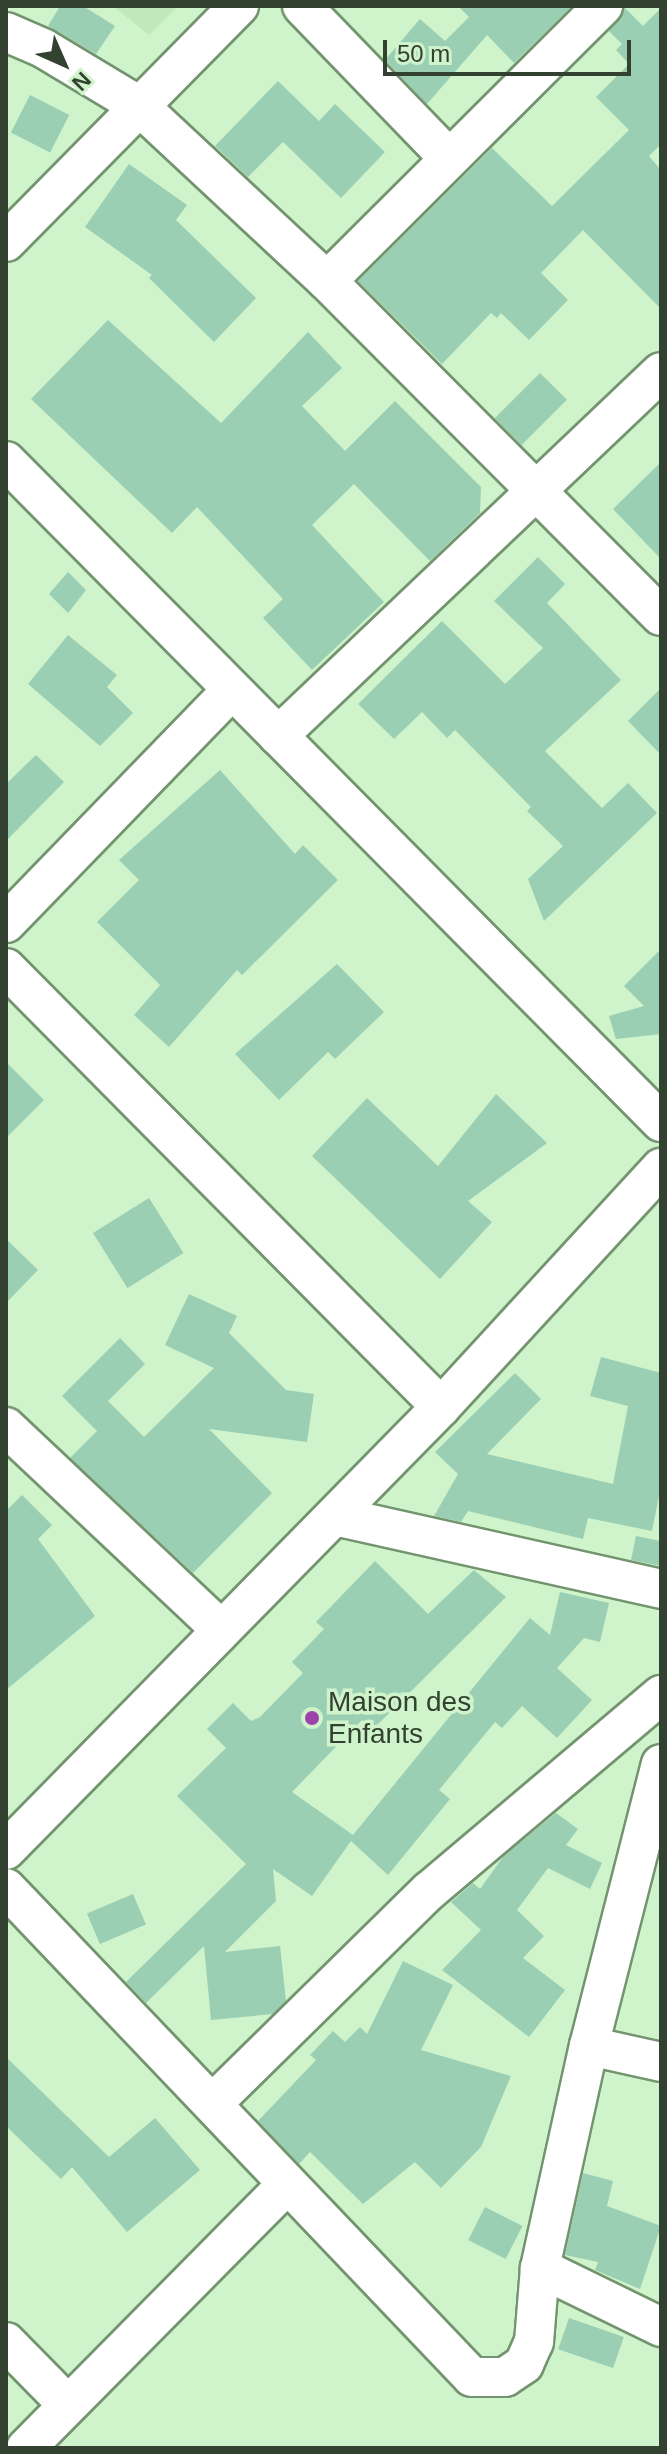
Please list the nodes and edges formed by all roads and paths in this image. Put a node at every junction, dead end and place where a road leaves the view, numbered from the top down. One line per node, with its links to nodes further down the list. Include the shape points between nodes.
1 (239, 6): 5 (street)
2 (302, 6): 6 (street)
3 (603, 6): 6 (street)
4 (6, 32): 5 (street)
5 (138, 105): 7 (street); 8 (street)
6 (448, 157): 8 (street)
7 (6, 242)
8 (327, 281): 11 (street)
9 (661, 372): 11 (street)
10 (6, 461): 13 (street)
11 (538, 489): 12 (street); 14 (street)
12 (661, 616)
13 (232, 690): 14 (street); 15 (street)
14 (278, 736): 17 (street)
15 (6, 923)
16 (6, 968): 19 (street)
17 (661, 1122)
18 (661, 1168): 19 (street)
19 (441, 1407): 21 (street)
20 (6, 1427): 23 (street)
21 (335, 1516): 22 (street); 23 (street)
22 (661, 1589)
23 (219, 1628): 26 (street)
24 (661, 1695): 30 (street, via 429,1891)
25 (661, 1764): 28 (street)
26 (6, 1850)
27 (6, 1888): 30 (street)
28 (589, 2046): 29 (street); 32 (street)
29 (661, 2062)
30 (215, 2101): 31 (street)
31 (287, 2184): 32 (street, via 472,2377 505,2377 524,2364 534,2342); 35 (street)
32 (540, 2268): 33 (street)
33 (661, 2327)
34 (6, 2342): 35 (street)
35 (68, 2405): 36 (street)
36 (26, 2448)

